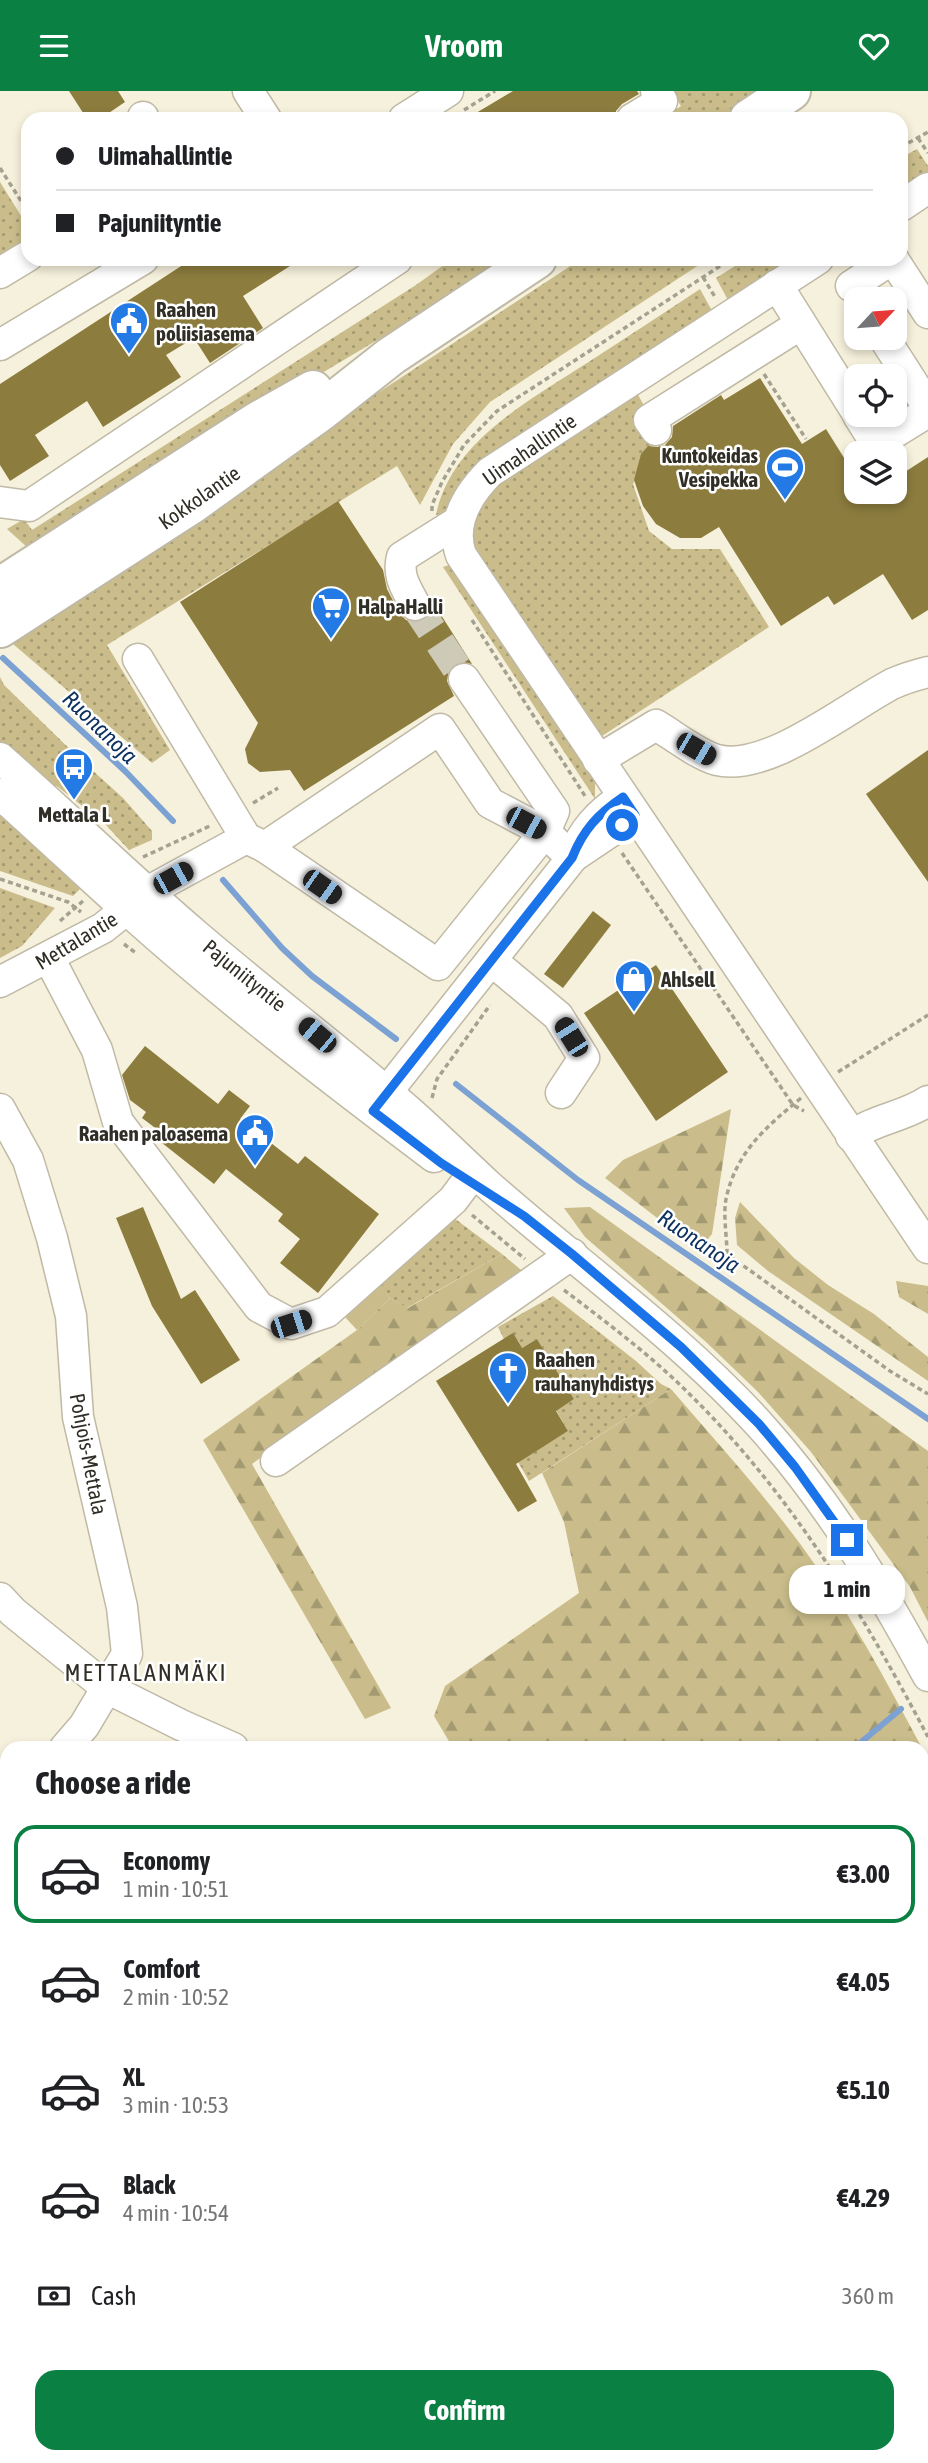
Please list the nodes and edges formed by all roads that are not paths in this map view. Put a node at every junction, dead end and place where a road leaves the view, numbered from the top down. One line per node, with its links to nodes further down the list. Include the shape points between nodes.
1 (248, 91): 4 (street)
2 (656, 91): 6 (street, via 662,101)
3 (455, 101): 5 (street)
4 (262, 112)
5 (425, 112)
6 (644, 112)
7 (928, 188): 8 (street)
8 (908, 201)
9 (21, 260): 17 (street)
10 (131, 266): 23 (street)
11 (387, 266): 32 (street, via 29,506)
12 (526, 266): 25 (main road, Kokkolantie)
13 (807, 266): 18 (street, Uimahallintie)
14 (838, 266): 19 (street)
15 (884, 266): 20 (street)
16 (897, 266): 21 (street)
17 (0, 273)
18 (777, 285): 22 (street); 33 (street, Uimahallintie, via 501,464 480,482)
19 (851, 287)
20 (862, 287)
21 (928, 313)
22 (801, 324): 26 (street); 31 (street, via 649,420)
23 (0, 345)
24 (891, 350): 27 (street)
25 (391, 356): 34 (main road, Kokkolantie, via 360,363 258,421); 36 (main road, Kokkolantie, via 192,504)
26 (844, 392)
27 (928, 409): 28 (street)
28 (907, 423)
29 (866, 427): 30 (street, via 876,444)
30 (901, 427)
31 (656, 430)
32 (0, 502)
33 (459, 521): 35 (street, via 402,557 402,581); 41 (street, Uimahallintie, via 461,555)
34 (0, 587)
35 (415, 605)
36 (0, 628)
37 (138, 659): 45 (street)
38 (928, 672): 41 (street, via 893,684 800,739 753,758 734,763 714,759 656,725)
39 (464, 679): 44 (street, via 554,811)
40 (0, 758): 47 (street, Pajuniityntie)
41 (598, 760): 43 (street, Uimahallintie)
42 (0, 794): 47 (street, Pajuniityntie)
43 (629, 806): 46 (street, via 603,825 586,829); 58 (street, Uimahallintie)
44 (545, 832): 45 (street, Mettalantie, via 490,803 440,729); 46 (street); 51 (street)
45 (248, 833): 48 (street, Mettalantie); 51 (street)
46 (572, 858): 50 (street)
47 (114, 879): 48 (street, Pajuniityntie)
48 (138, 900): 49 (street, Mettalantie, via 103,928); 56 (street, Pajuniityntie, via 220,989)
49 (50, 958): 52 (street, Mettalantie); 59 (street, via 97,1050 118,1122 259,1307 291,1324 327,1312)
50 (492, 961): 53 (street); 54 (street, via 558,1016 584,1058)
51 (438, 965): 53 (street)
52 (0, 982)
53 (472, 985): 56 (street)
54 (561, 1093)
55 (928, 1101): 58 (street)
56 (380, 1102): 59 (street, Pajuniityntie)
57 (0, 1109): 65 (street, Pohjois-Mettala, via 28,1160 71,1316 78,1417 127,1654)
58 (851, 1136): 60 (street, Uimahallintie)
59 (465, 1184): 61 (street, Pajuniityntie, via 524,1216)
60 (928, 1248)
61 (572, 1254): 62 (street); 64 (street, Pajuniityntie, via 720,1385 788,1458 858,1556)
62 (276, 1461)
63 (0, 1598): 65 (street)
64 (928, 1676)
65 (107, 1688): 66 (street, Pohjois-Mettala); 67 (street)
66 (71, 1741)
67 (217, 1741)

